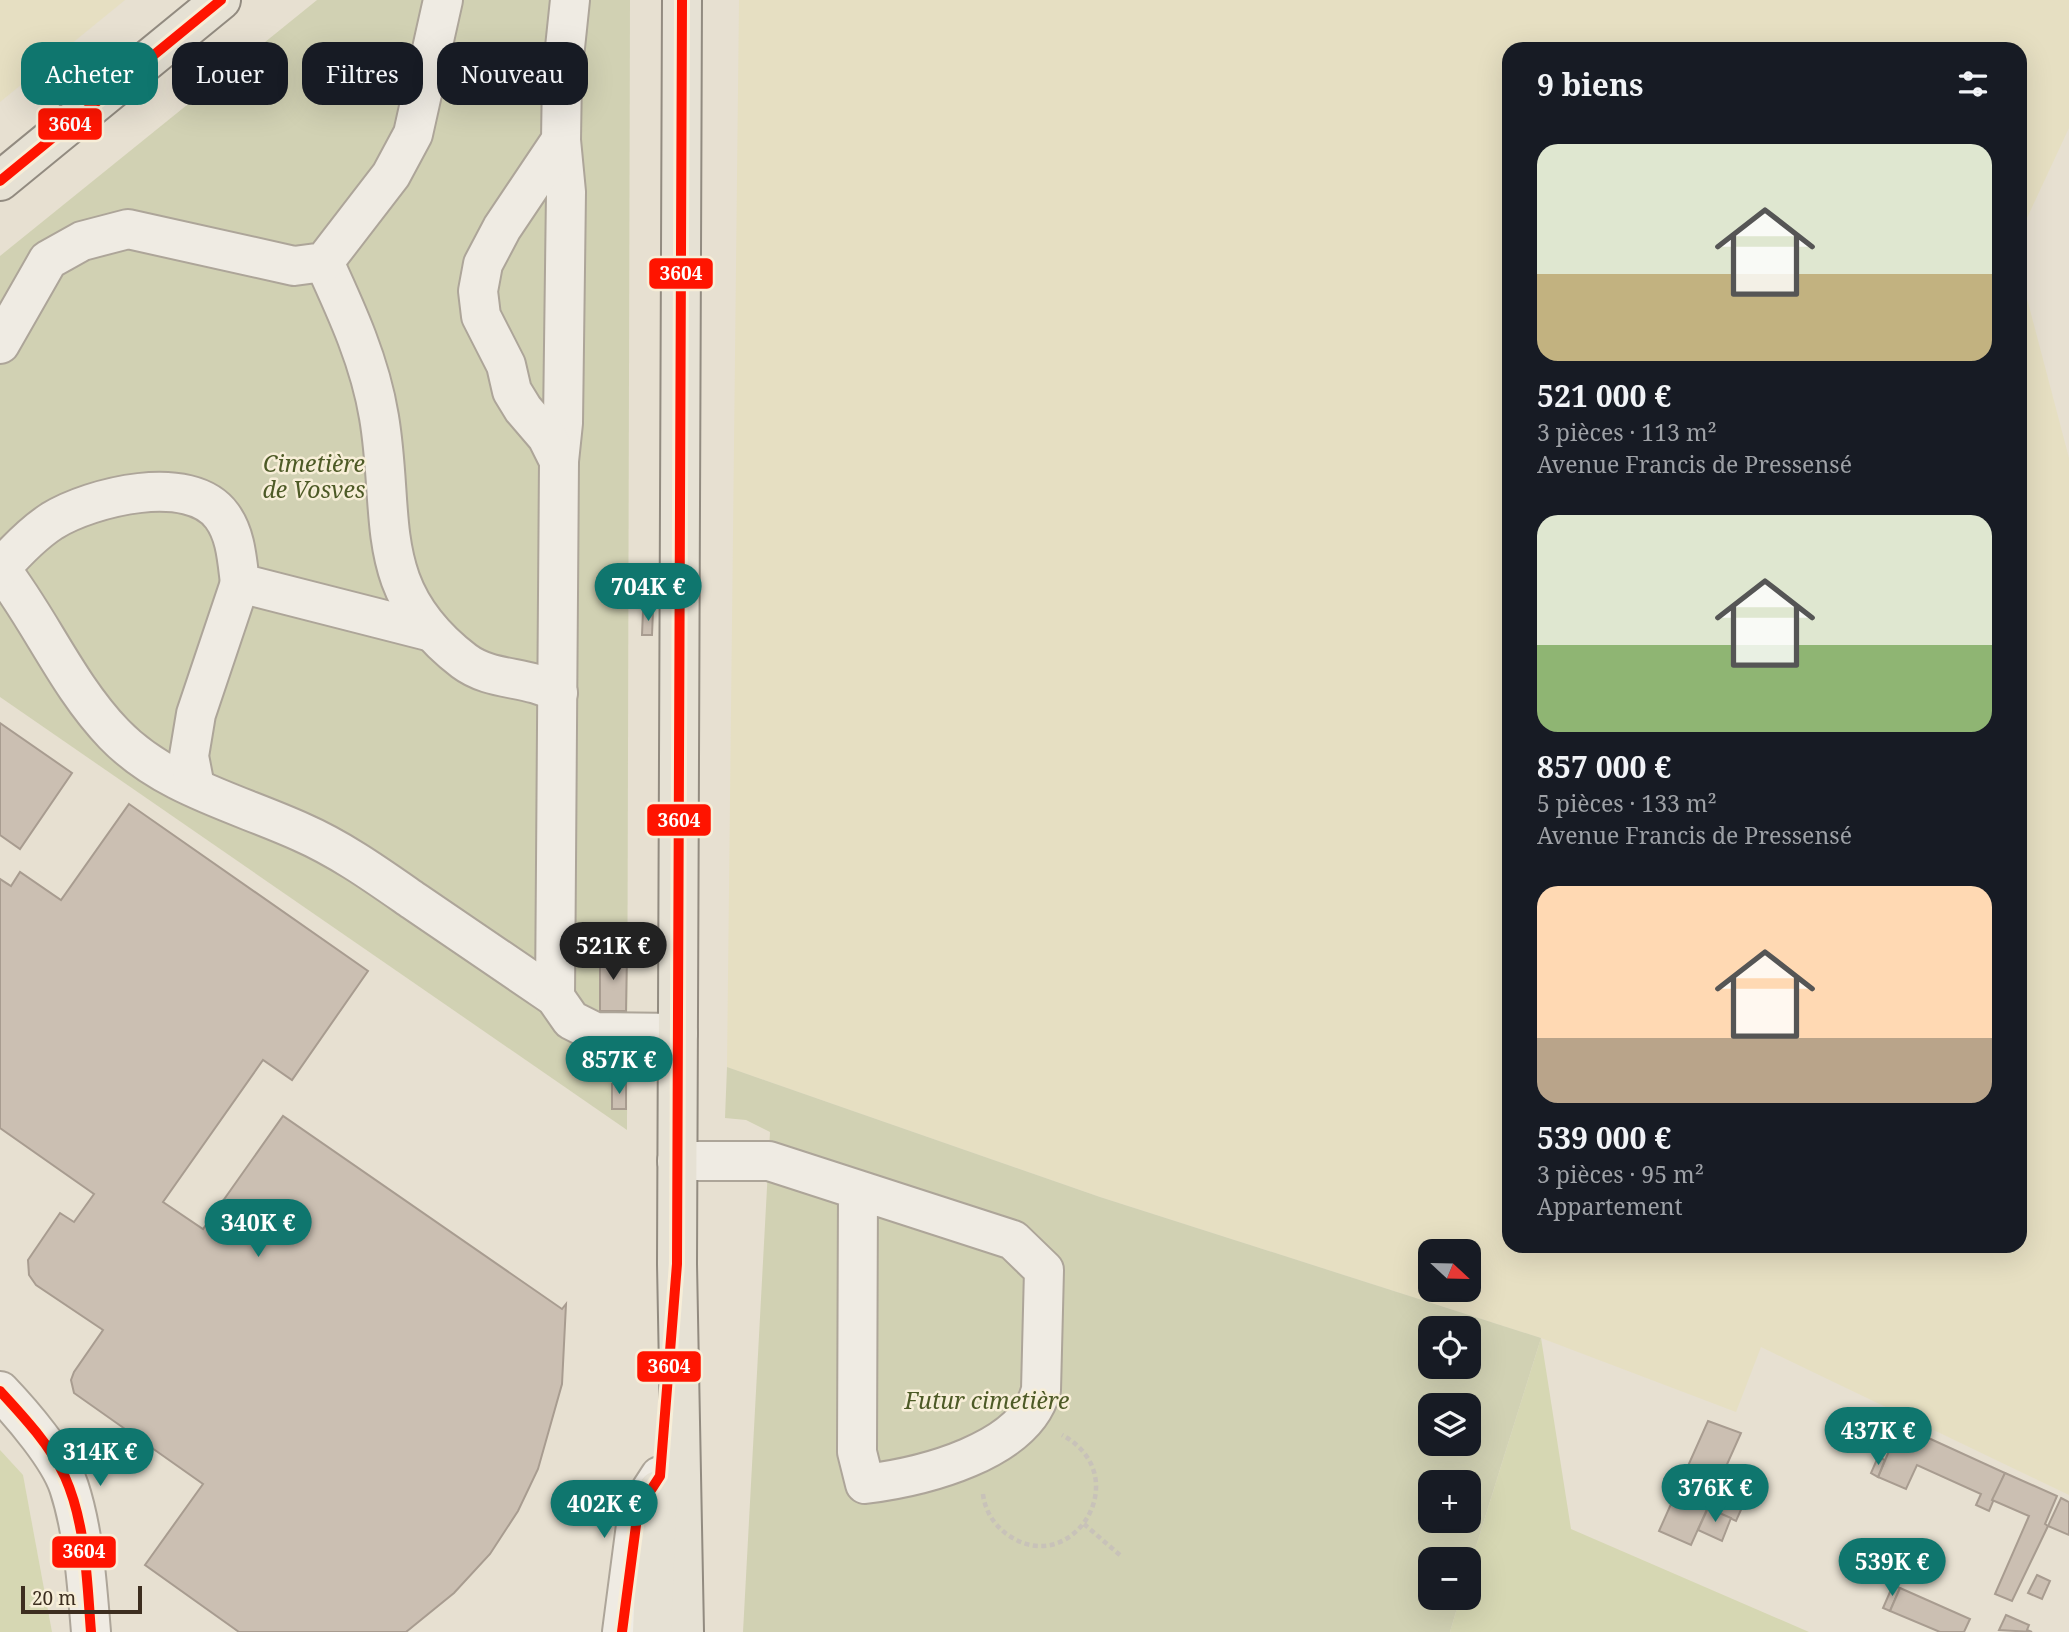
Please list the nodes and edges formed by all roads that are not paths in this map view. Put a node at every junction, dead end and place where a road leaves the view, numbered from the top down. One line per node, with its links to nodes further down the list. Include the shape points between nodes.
1 (221, 0): 6 (main road)
2 (443, 0): 7 (street, via 413,134 391,175)
3 (570, 0): 5 (street)
4 (682, 0): 16 (main road)
5 (561, 140): 9 (street, via 566,192); 9 (street, via 502,228 484,264 478,291 481,316 506,365 512,391)
6 (0, 181)
7 (324, 262): 8 (street, via 294,266 128,229 82,241 48,260); 12 (street, via 370,374 379,418 393,561 406,597)
8 (0, 344)
9 (559, 461): 13 (street)
10 (0, 568): 11 (street, via 53,520 98,503 169,490 203,500 222,515 233,539); 14 (street, via 29,607 65,671 114,734 152,766)
11 (240, 583): 12 (street); 14 (street, via 195,714 189,756)
12 (432, 632): 13 (street, via 466,662 490,675 541,683)
13 (558, 693): 15 (street)
14 (195, 787): 15 (street, via 301,832 356,862)
15 (555, 997): 16 (street, via 572,1020 595,1032)
16 (678, 1033): 17 (main road)
17 (677, 1161): 18 (street, via 769,1161); 19 (main road)
18 (858, 1190): 18 (street, via 857,1452 866,1484 906,1479 988,1449 1026,1420 1037,1406 1041,1390 1044,1270 1013,1240)
19 (677, 1264): 21 (main road); 25 (main road)
20 (0, 1391): 22 (street, via 27,1420 69,1486 86,1573)
21 (660, 1476): 23 (street, via 638,1510); 24 (main road)
22 (91, 1632)
23 (622, 1632)
24 (652, 1632)
25 (684, 1632)

